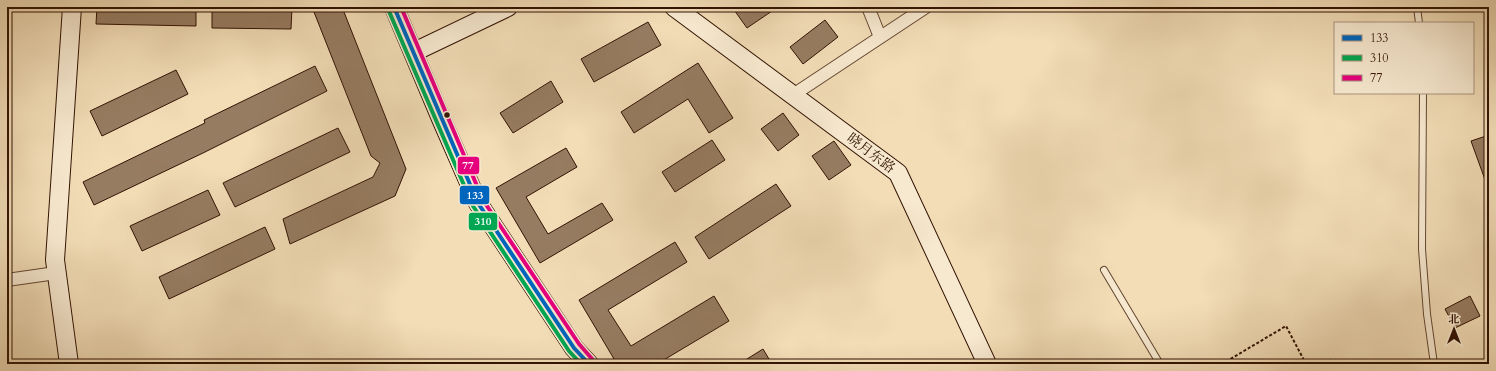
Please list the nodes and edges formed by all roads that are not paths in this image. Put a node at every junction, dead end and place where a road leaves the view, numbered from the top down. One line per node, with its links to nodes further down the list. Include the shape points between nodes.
1 (72, 7): 14 (street)
2 (394, 7): 10 (street)
3 (508, 7): 10 (street)
4 (674, 7): 12 (street, 晓月东路)
5 (868, 7): 9 (street)
6 (926, 7): 9 (street)
7 (1417, 7): 8 (lane)
8 (1418, 22)
9 (880, 37): 12 (street)
10 (414, 52): 17 (street, via 478,203 574,348)
11 (1423, 94): 20 (lane, via 1422,249)
12 (793, 95): 18 (street, 晓月东路, via 898,173)
13 (1104, 270): 19 (lane)
14 (56, 273): 15 (street); 16 (street)
15 (7, 280)
16 (69, 364)
17 (589, 364)
18 (987, 364)
19 (1160, 364)
20 (1434, 364)

